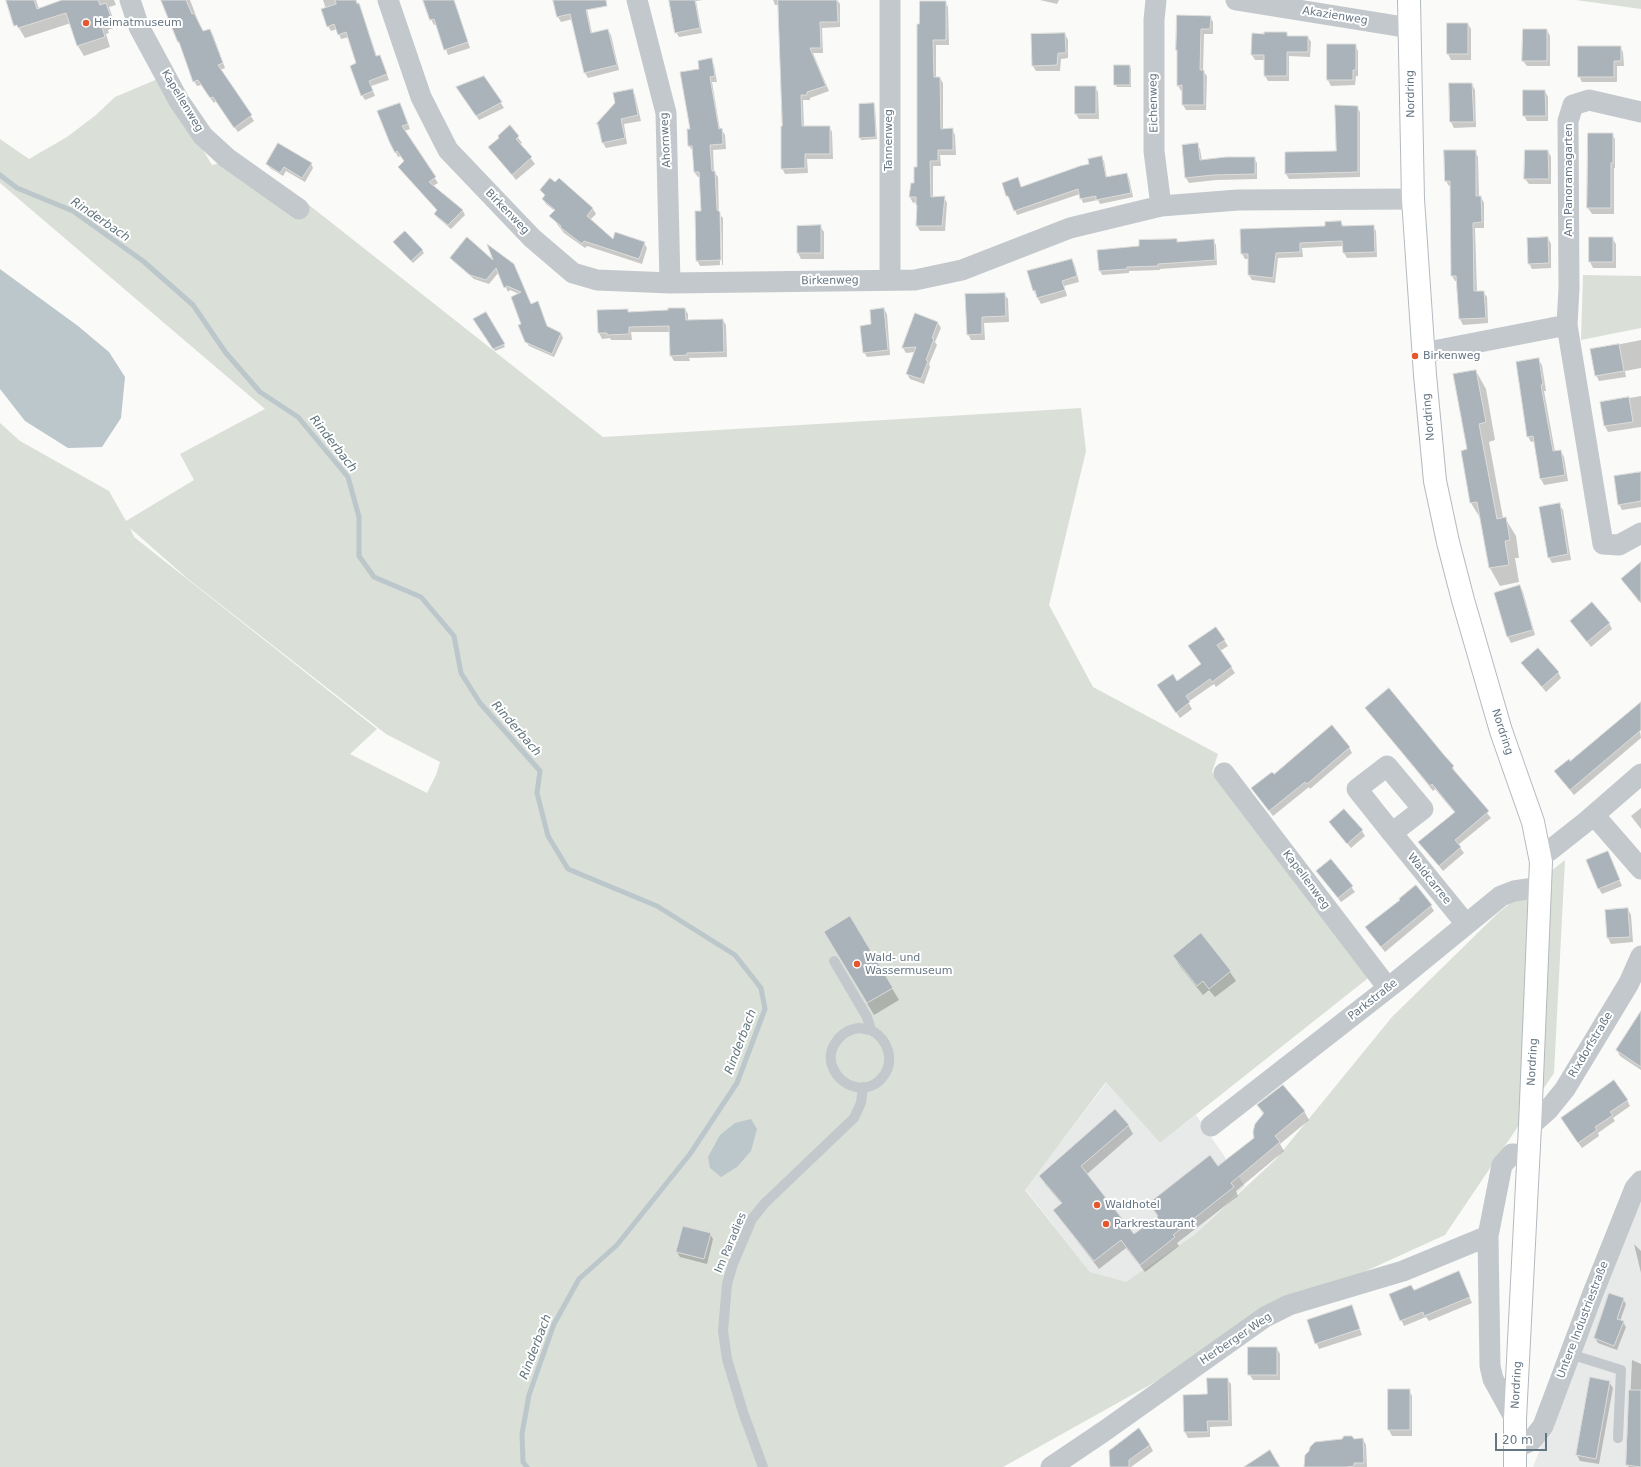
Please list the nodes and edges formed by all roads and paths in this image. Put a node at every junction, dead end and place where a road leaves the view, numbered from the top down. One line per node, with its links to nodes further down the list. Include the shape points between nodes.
1 (130, 0): 12 (street, Kapellenweg, via 139,27 180,101 203,136 227,158)
2 (388, 0): 14 (street, Birkenweg, via 421,97 448,150 532,238 573,273 596,280)
3 (637, 0): 14 (street, Ahornweg, via 666,113)
4 (890, 0): 13 (street, Tannenweg)
5 (1156, 0): 11 (street, Eichenweg, via 1154,143)
6 (1236, 0): 8 (street, Akazienweg)
7 (1409, 0): 8 (street, Nordring)
8 (1410, 28): 10 (street, Nordring)
9 (1641, 112): 15 (street, Am Panoramagarten, via 1589,100 1573,105 1568,121)
10 (1413, 199): 11 (street, Birkenweg, via 1238,200); 16 (street, Nordring)
11 (1161, 206): 13 (street, Birkenweg, via 1070,228 962,270 915,280)
12 (299, 209)
13 (890, 280): 14 (street, Birkenweg)
14 (670, 283)
15 (1567, 325): 16 (street); 17 (street, Am Panoramagarten, via 1602,544 1619,545)
16 (1423, 353): 22 (street, Nordring, via 1435,481 1448,542 1501,731 1533,822)
17 (1641, 533)
18 (1224, 773): 28 (street, Kapellenweg)
19 (1641, 774): 20 (street)
20 (1594, 815): 22 (street, via 1549,851); 23 (street)
21 (1392, 833): 25 (street, Waldcarree)
22 (1540, 853): 24 (street, Nordring)
23 (1641, 869)
24 (1541, 887): 25 (street, Parkstraße, via 1514,891 1501,896); 32 (street, Nordring)
25 (1466, 924): 28 (street, Parkstraße)
26 (1641, 956): 32 (street, Rixdorfstraße, via 1629,983 1565,1089 1548,1110)
27 (834, 961): 29 (lane, via 867,1017)
28 (1388, 988): 31 (street, Parkstraße)
29 (871, 1030): 30 (lane, via 884,1041 889,1053 888,1066 881,1079); 30 (lane, via 859,1028 845,1032 837,1039 831,1051 832,1066 842,1081)
30 (863, 1087): 40 (lane, Im Paradies, via 861,1103 854,1118 765,1203 752,1219 727,1284 723,1331 727,1359)
31 (1211, 1126)
32 (1530, 1126): 33 (street, Nordring)
33 (1529, 1155): 35 (street, via 1512,1154 1502,1166); 37 (street, Nordring)
34 (1641, 1181): 36 (street, Untere Industriestraße, via 1635,1188)
35 (1488, 1236): 37 (street, via 1490,1366 1493,1379); 41 (street, Herberger Weg, via 1403,1272 1289,1305 1265,1317)
36 (1570, 1354): 38 (lane, via 1621,1370); 39 (street, Untere Industriestraße, via 1543,1426)
37 (1515, 1419): 39 (street, Nordring)
38 (1618, 1438)
39 (1514, 1458)
40 (763, 1467)
41 (1051, 1467)

